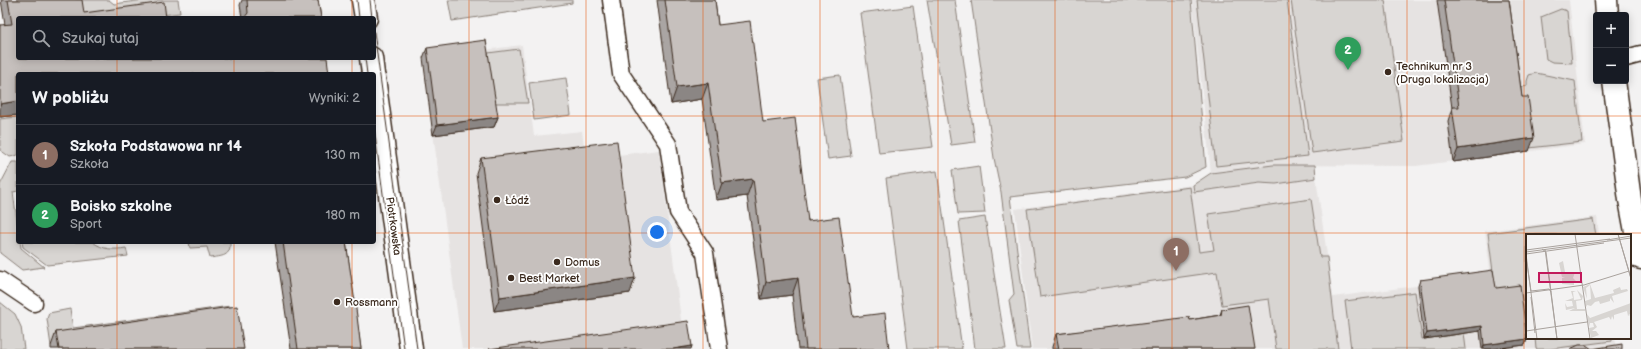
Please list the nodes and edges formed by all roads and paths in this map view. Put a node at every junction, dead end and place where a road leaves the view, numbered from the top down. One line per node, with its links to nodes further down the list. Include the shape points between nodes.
1 (363, 0): 5 (street)
2 (611, 0): 16 (lane, via 621,74 668,144 678,212 705,253)
3 (1606, 0): 4 (street)
4 (1607, 12)
5 (366, 16)
6 (1641, 54): 7 (lane)
7 (1629, 57)
8 (371, 60): 9 (street)
9 (373, 72)
10 (1614, 84): 12 (street, via 1630,200)
11 (376, 93): 15 (street, Piotrkowska)
12 (1641, 258)
13 (0, 280): 14 (lane)
14 (34, 303)
15 (411, 349)
16 (719, 349)

